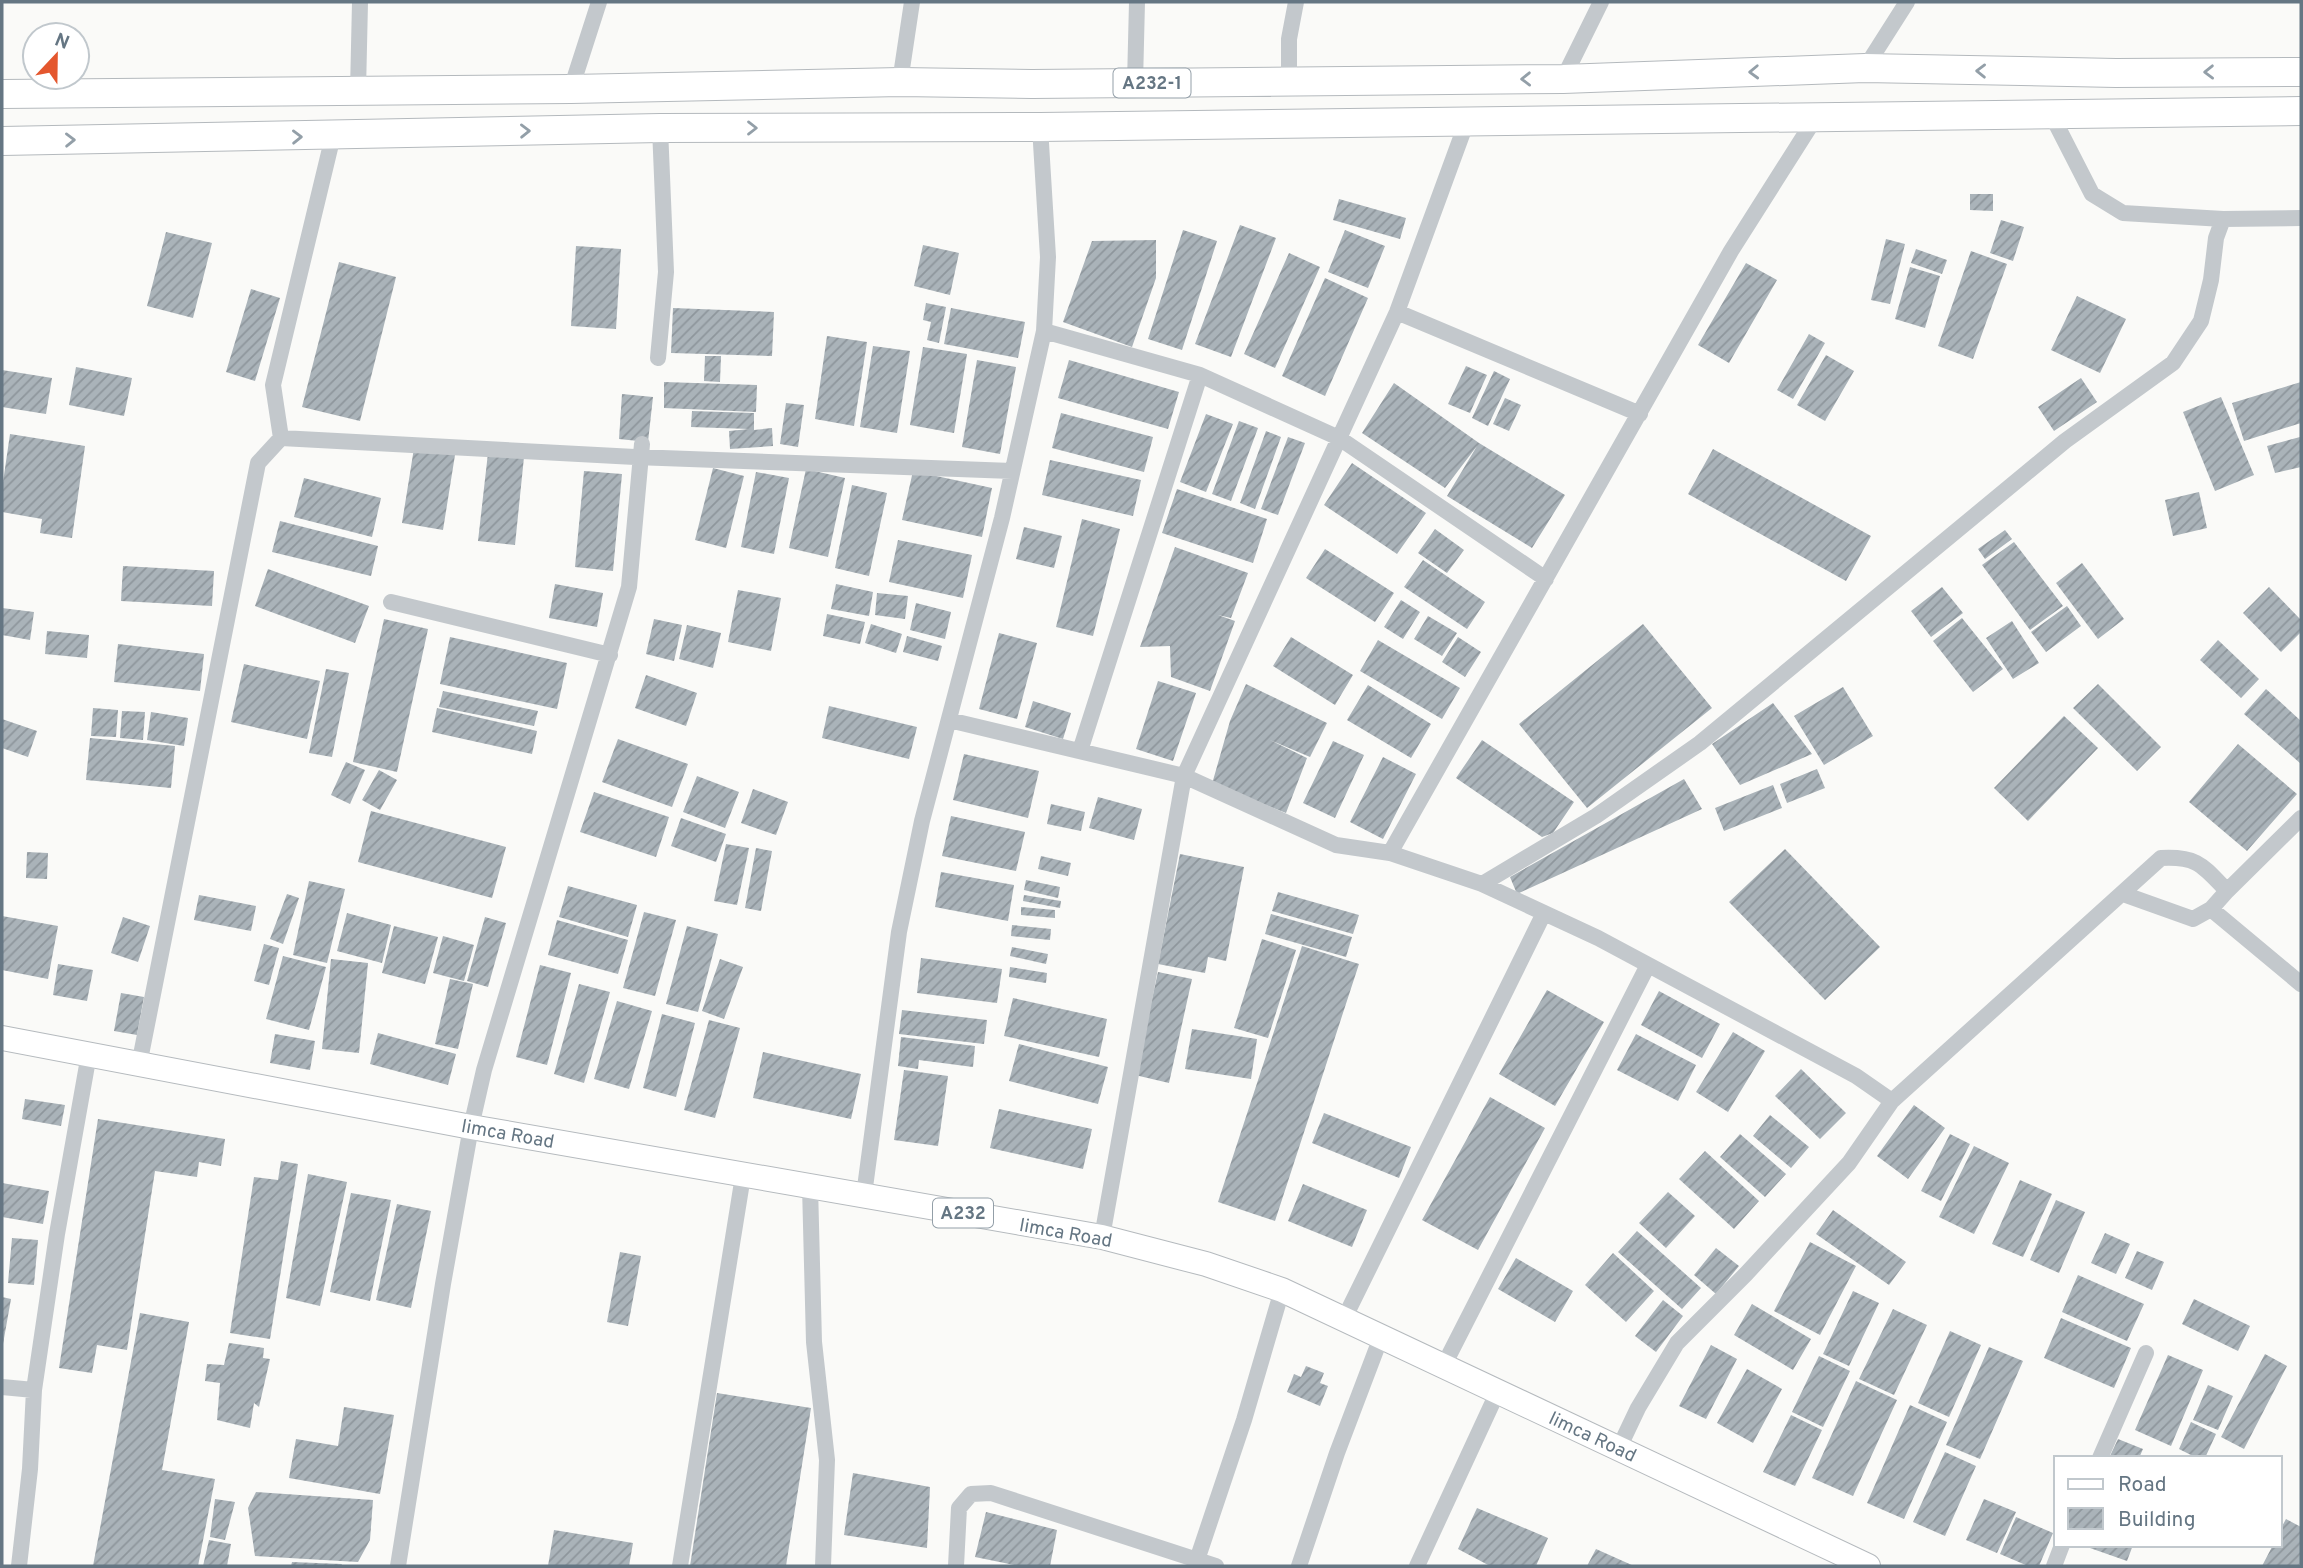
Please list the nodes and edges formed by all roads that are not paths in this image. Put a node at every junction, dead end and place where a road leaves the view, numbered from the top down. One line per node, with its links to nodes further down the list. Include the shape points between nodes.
1 (360, 2): 16 (street)
2 (599, 2): 15 (street)
3 (912, 2): 12 (street)
4 (1137, 2): 14 (street)
5 (1296, 2): 13 (street, via 1289,39)
6 (1601, 2): 11 (street)
7 (1907, 2): 8 (street)
8 (1865, 68): 10 (highway, A232-1, one-way to 8); 11 (highway, A232-1, one-way to 11)
9 (2301, 69): 10 (highway, A232-1, one-way to 10)
10 (2116, 73): 19 (highway)
11 (1563, 79): 13 (highway, A232-1, one-way to 13)
12 (900, 82): 14 (highway, A232-1); 15 (highway, A232-1)
13 (1289, 82): 14 (highway, A232-1)
14 (1135, 83)
15 (571, 89): 16 (highway, A232-1)
16 (358, 91): 17 (highway, A232-1)
17 (2, 94)
18 (2301, 112): 19 (highway, A232-1)
19 (2118, 113): 20 (highway, A232-1)
20 (2051, 114): 21 (highway, A232-1); 28 (street, via 2092,194 2123,213)
21 (1816, 117): 22 (highway, A232-1); 33 (street, via 1731,251)
22 (1467, 121): 23 (highway, A232-1); 29 (street)
23 (1040, 127): 24 (highway, A232-1, one-way to 23); 30 (street, via 1048,257)
24 (660, 128): 25 (highway, A232-1, one-way to 24); 31 (street, via 666,272)
25 (333, 136): 26 (highway, A232-1, one-way to 25); 34 (street, via 275,373)
26 (2, 141)
27 (2301, 218): 28 (street)
28 (2222, 219): 46 (street, via 2201,321 2173,363 2065,441 1700,743 1597,816)
29 (1397, 312): 33 (street); 35 (street)
30 (1044, 331): 32 (street); 37 (street)
31 (658, 358)
32 (1200, 375): 35 (street); 42 (street)
33 (1640, 414): 38 (street)
34 (281, 438): 36 (street); 55 (street, via 258,463)
35 (1339, 438): 38 (street); 43 (street)
36 (641, 450): 37 (street); 40 (street, via 629,587)
37 (1012, 471): 41 (street)
38 (1546, 579): 45 (street)
39 (391, 602): 40 (street)
40 (610, 655): 57 (street, via 484,1070)
41 (949, 720): 42 (street); 60 (street, via 899,932)
42 (1080, 751): 43 (street)
43 (1184, 776): 45 (street, via 1336,845); 61 (street)
44 (2301, 818): 47 (street)
45 (1390, 853): 46 (street)
46 (1482, 884): 50 (street)
47 (2227, 891): 48 (street, via 2200,863 2180,857 2161,858); 49 (street)
48 (2123, 894): 49 (street, via 2193,919); 56 (street)
49 (2211, 909): 52 (street)
50 (1544, 913): 51 (street); 63 (street)
51 (1648, 965): 56 (street, via 1856,1076); 66 (street)
52 (2301, 984)
53 (2, 1038): 54 (main road, limca Road / A232)
54 (89, 1054): 55 (main road, limca Road / A232); 68 (street)
55 (139, 1065): 57 (main road, limca Road / A232)
56 (1892, 1101): 70 (street, via 1849,1163 1677,1343)
57 (471, 1127): 58 (main road, limca Road / A232); 75 (street)
58 (743, 1176): 59 (main road, limca Road / A232); 76 (street)
59 (810, 1186): 60 (main road, limca Road / A232); 77 (street, via 814,1342 827,1460)
60 (864, 1195): 61 (main road, limca Road / A232)
61 (1102, 1237): 62 (main road, limca Road / A232)
62 (1282, 1290): 63 (main road, limca Road / A232); 73 (street)
63 (1344, 1319): 64 (main road, limca Road / A232)
64 (1381, 1337): 66 (main road, limca Road / A232); 80 (street)
65 (2146, 1353): 71 (street)
66 (1443, 1367): 69 (main road, limca Road / A232)
67 (2, 1387): 68 (street)
68 (34, 1390): 74 (street)
69 (1499, 1391): 70 (main road, limca Road / A232); 81 (street)
70 (1619, 1448): 82 (main road, limca Road / A232)
71 (2101, 1456)
72 (2061, 1547): 83 (street)
73 (1196, 1563): 78 (street, via 990,1493 971,1494 959,1508); 79 (street)
74 (19, 1566)
75 (398, 1566)
76 (680, 1566)
77 (823, 1566)
78 (956, 1566)
79 (1216, 1566)
80 (1299, 1566)
81 (1417, 1566)
82 (1868, 1566)
83 (2054, 1566)

